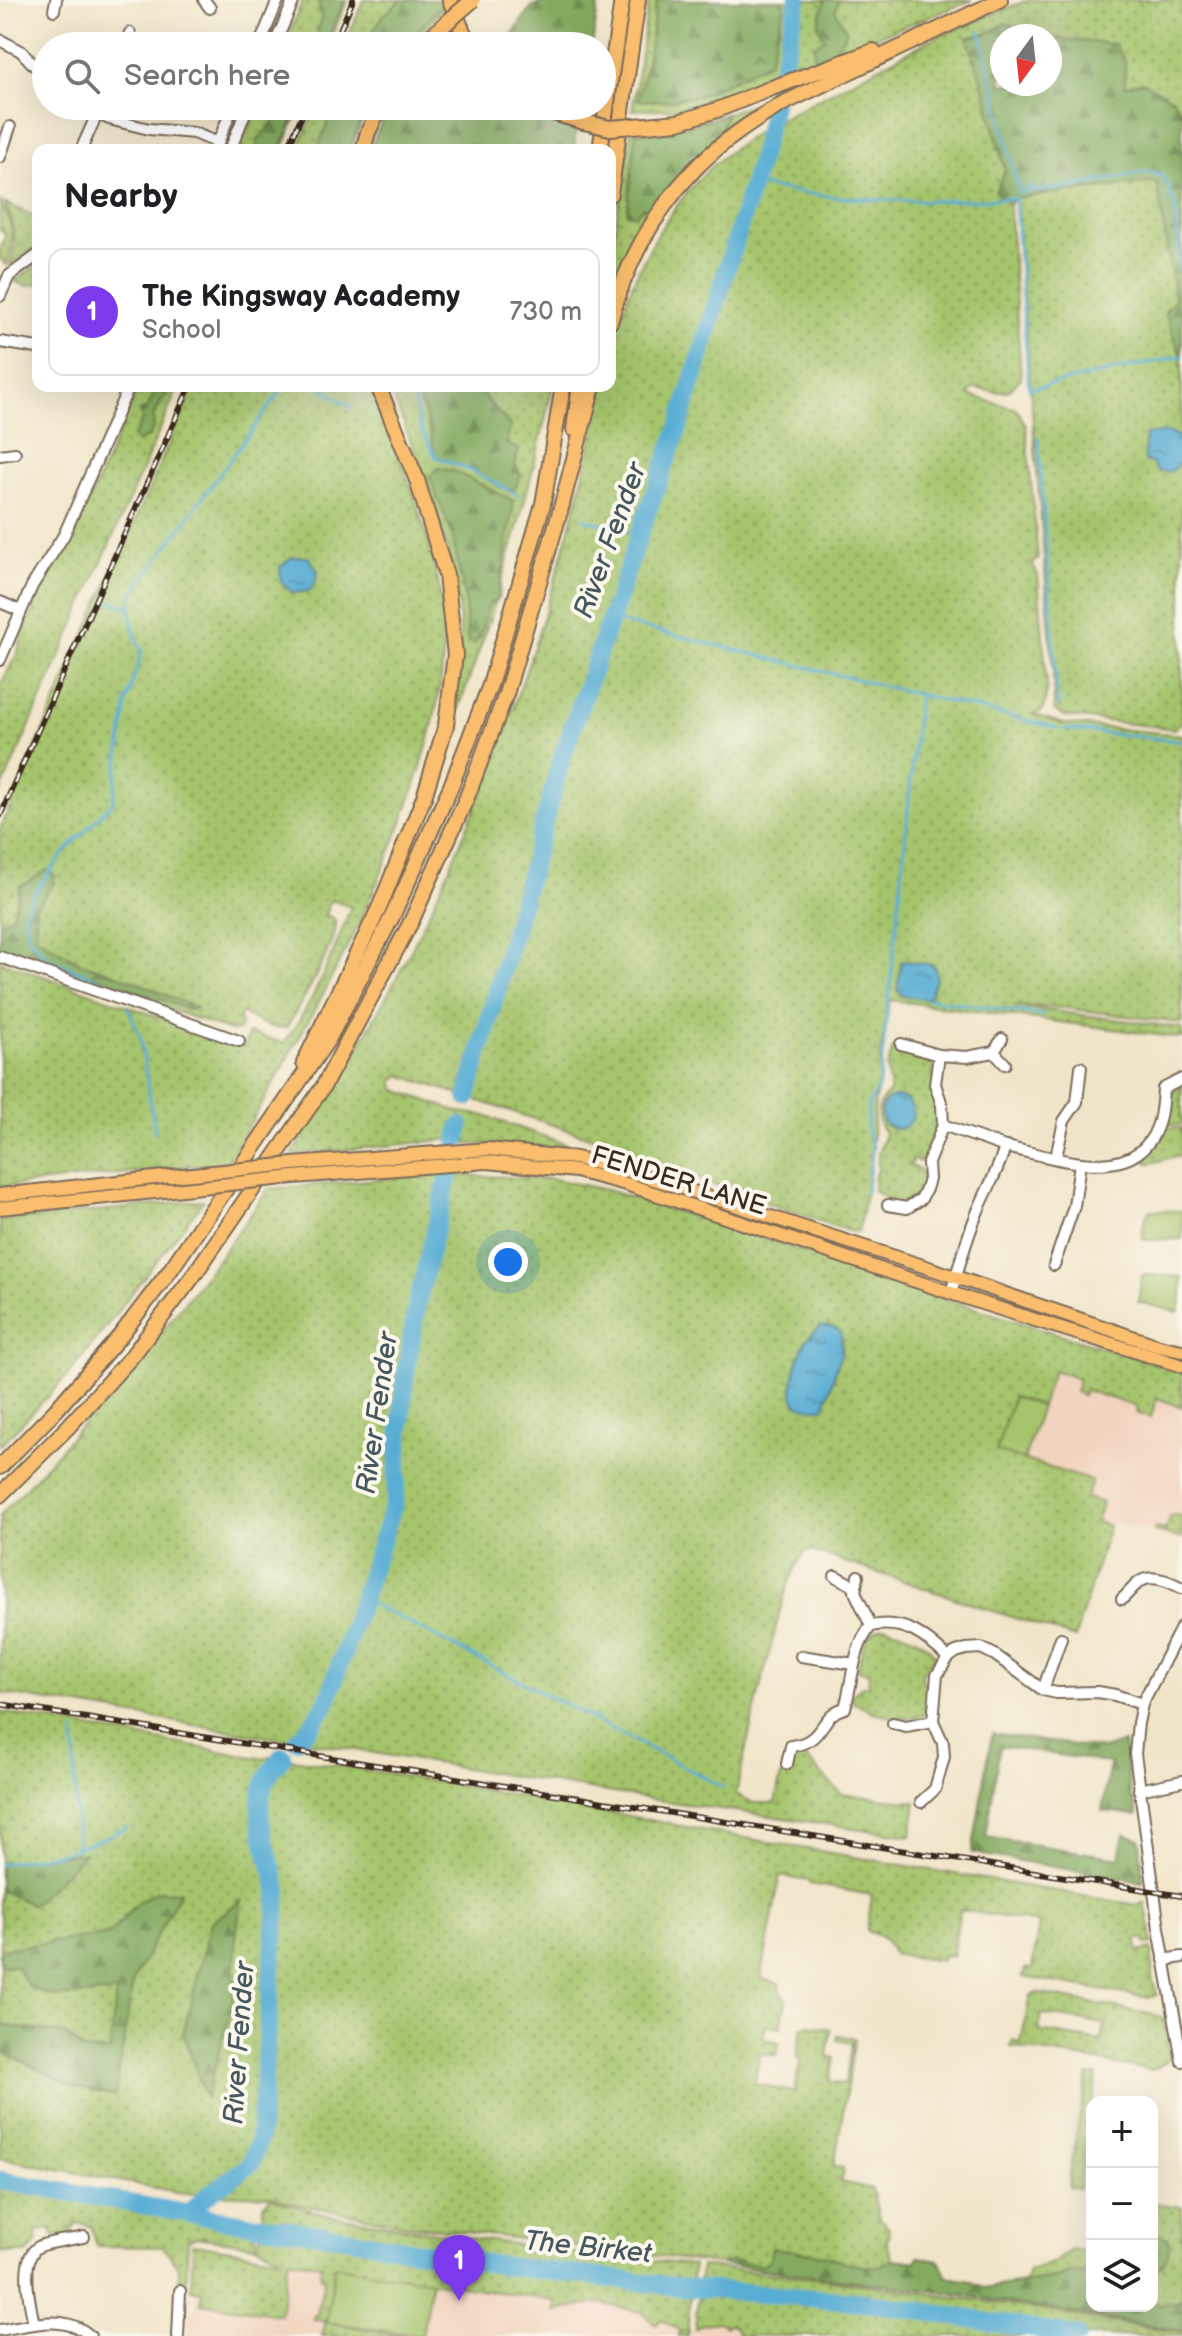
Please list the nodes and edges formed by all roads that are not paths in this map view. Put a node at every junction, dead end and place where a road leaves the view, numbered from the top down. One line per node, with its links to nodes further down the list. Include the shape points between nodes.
1 (278, 0): 8 (street)
2 (294, 0): 9 (street)
3 (450, 0): 11 (highway)
4 (473, 0): 10 (highway, bridge)
5 (622, 0): 13 (highway)
6 (638, 0): 29 (highway)
7 (1000, 0): 20 (highway, bridge, via 678,122 610,128); 33 (highway, via 756,119 694,169 670,199 650,227)
8 (265, 32)
9 (280, 32)
10 (436, 32)
11 (463, 32)
12 (0, 40): 14 (street)
13 (616, 41)
14 (32, 63)
15 (94, 120): 23 (street)
16 (113, 120): 24 (street, via 194,133)
17 (227, 120): 25 (street)
18 (242, 120): 26 (street)
19 (374, 120): 27 (highway)
20 (577, 120)
21 (604, 120): 28 (highway)
22 (10, 127): 30 (street)
23 (84, 144)
24 (213, 144)
25 (217, 144)
26 (232, 144)
27 (365, 144)
28 (601, 144)
29 (616, 152)
30 (0, 157)
31 (32, 259): 32 (street, via 9,276)
32 (0, 296)
33 (616, 304)
34 (0, 342): 35 (street)
35 (32, 347)
36 (126, 392): 45 (street, via 64,535)
37 (380, 392): 58 (highway, via 417,480 446,575 454,669 446,725 424,797 380,906)
38 (562, 392): 58 (highway, via 543,504 490,685 451,786 393,915 329,1038)
39 (579, 392): 43 (highway)
40 (591, 392): 43 (highway)
41 (15, 453): 42 (street)
42 (0, 455)
43 (561, 508): 73 (highway, via 506,694 467,797 411,922 323,1087 132,1356)
44 (0, 602): 45 (street)
45 (21, 611): 46 (street)
46 (0, 660)
47 (0, 957): 49 (street)
48 (1002, 1039): 51 (street)
49 (239, 1041)
50 (901, 1044): 52 (street)
51 (994, 1052): 52 (street); 53 (street)
52 (939, 1055): 59 (street, via 935,1084)
53 (1005, 1064)
54 (1081, 1067): 61 (street, via 1077,1102 1064,1121)
55 (1153, 1079): 57 (street)
56 (1182, 1079): 57 (street)
57 (1163, 1089): 62 (street, via 1157,1129 1140,1152 1112,1164)
58 (281, 1110): 72 (highway, via 120,1336)
59 (943, 1125): 60 (street); 65 (street, via 921,1199 907,1208)
60 (1005, 1147): 61 (street); 68 (street)
61 (1056, 1157): 62 (street)
62 (1080, 1163): 67 (street, via 1074,1206)
63 (293, 1170): 64 (main road, FENDER LANE, bridge, via 182,1175); 66 (main road, FENDER LANE, bridge, via 183,1189); 68 (main road, FENDER LANE, via 488,1149 576,1158); 69 (main road, FENDER LANE, via 487,1162 576,1171)
64 (0, 1195)
65 (888, 1205)
66 (0, 1208)
67 (1054, 1265)
68 (956, 1278): 69 (street); 70 (main road, FENDER LANE)
69 (951, 1293): 71 (main road, FENDER LANE)
70 (1182, 1351)
71 (1182, 1366)
72 (0, 1467)
73 (0, 1495)
74 (835, 1576): 77 (street, via 857,1581 855,1592)
75 (1182, 1588): 76 (street, via 1148,1578)
76 (1122, 1599)
77 (871, 1626): 82 (street, via 913,1630); 83 (street)
78 (1182, 1626): 80 (street)
79 (1061, 1638): 84 (street)
80 (1178, 1647): 85 (street)
81 (801, 1656): 83 (street)
82 (948, 1658): 84 (street, via 981,1648); 88 (street, via 937,1675)
83 (854, 1664): 86 (street)
84 (1043, 1690): 85 (street, via 1098,1692)
85 (1142, 1704): 94 (street, via 1135,1754)
86 (845, 1708): 87 (street); 91 (street, via 835,1710 816,1736)
87 (859, 1712)
88 (933, 1721): 89 (street); 95 (street, via 944,1757)
89 (893, 1723)
90 (780, 1741): 91 (street)
91 (791, 1746): 92 (street)
92 (787, 1764)
93 (1182, 1781): 94 (street)
94 (1139, 1790): 99 (street)
95 (932, 1794): 96 (street); 97 (street)
96 (921, 1802)
97 (942, 1803)
98 (1182, 1957): 99 (street)
99 (1164, 1960): 100 (street)
100 (1181, 2057)
101 (84, 2237): 103 (street, via 38,2247 33,2253 28,2291)
102 (180, 2291): 106 (street)
103 (34, 2324): 104 (street); 105 (street, via 63,2322)
104 (0, 2330)
105 (90, 2336)
106 (178, 2336)

